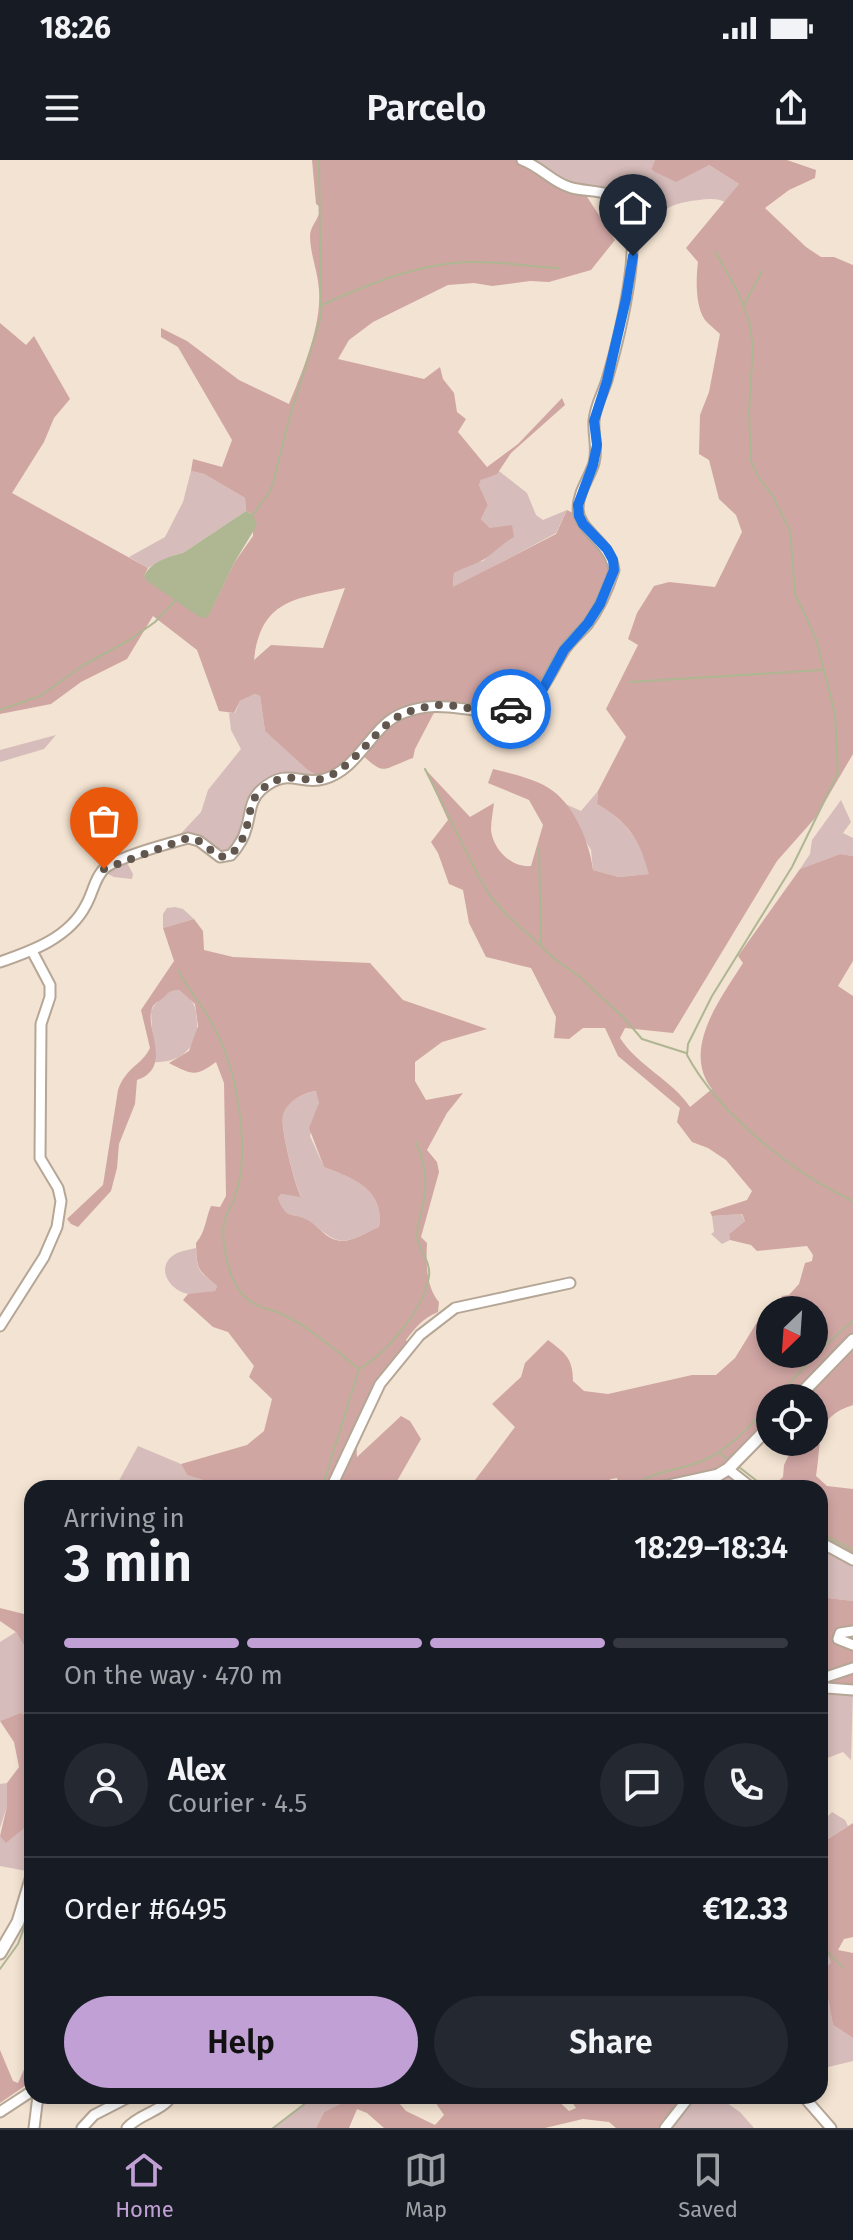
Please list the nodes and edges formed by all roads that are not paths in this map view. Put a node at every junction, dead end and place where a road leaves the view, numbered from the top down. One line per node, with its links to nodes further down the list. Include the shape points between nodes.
1 (522, 160): 2 (street, via 569,187 610,194 629,212 633,230 626,299 594,421 597,445 578,505 583,524 613,560 600,604 564,650 541,692 525,704 505,711 438,705 404,712 361,754 325,779 289,776 263,788 253,798 246,829 231,855 220,857 188,838 110,865 99,875 76,920)
2 (32, 951): 3 (street); 5 (street, via 50,985 41,1024 40,1158 61,1201 44,1257)
3 (0, 962)
4 (570, 1283): 10 (street, via 455,1308 420,1335 380,1384)
5 (0, 1326)
6 (853, 1340): 7 (main road)
7 (811, 1384)
8 (756, 1440): 9 (main road)
9 (728, 1469): 11 (main road); 12 (street)
10 (335, 1480)
11 (697, 1480)
12 (742, 1480)
13 (828, 1546): 14 (street)
14 (853, 1560)
15 (853, 1631): 16 (street, via 840,1633 838,1639)
16 (853, 1645)
17 (853, 1668): 18 (street)
18 (828, 1676)
19 (828, 1688): 20 (street)
20 (853, 1690)
21 (24, 1902): 22 (main road)
22 (0, 1953)
23 (24, 2096): 29 (street)
24 (37, 2104): 30 (street)
25 (115, 2104): 31 (street)
26 (165, 2104): 32 (street)
27 (684, 2104): 33 (street)
28 (810, 2104): 34 (street)
29 (0, 2112)
30 (34, 2128)
31 (82, 2128)
32 (127, 2128)
33 (665, 2128)
34 (831, 2128)

